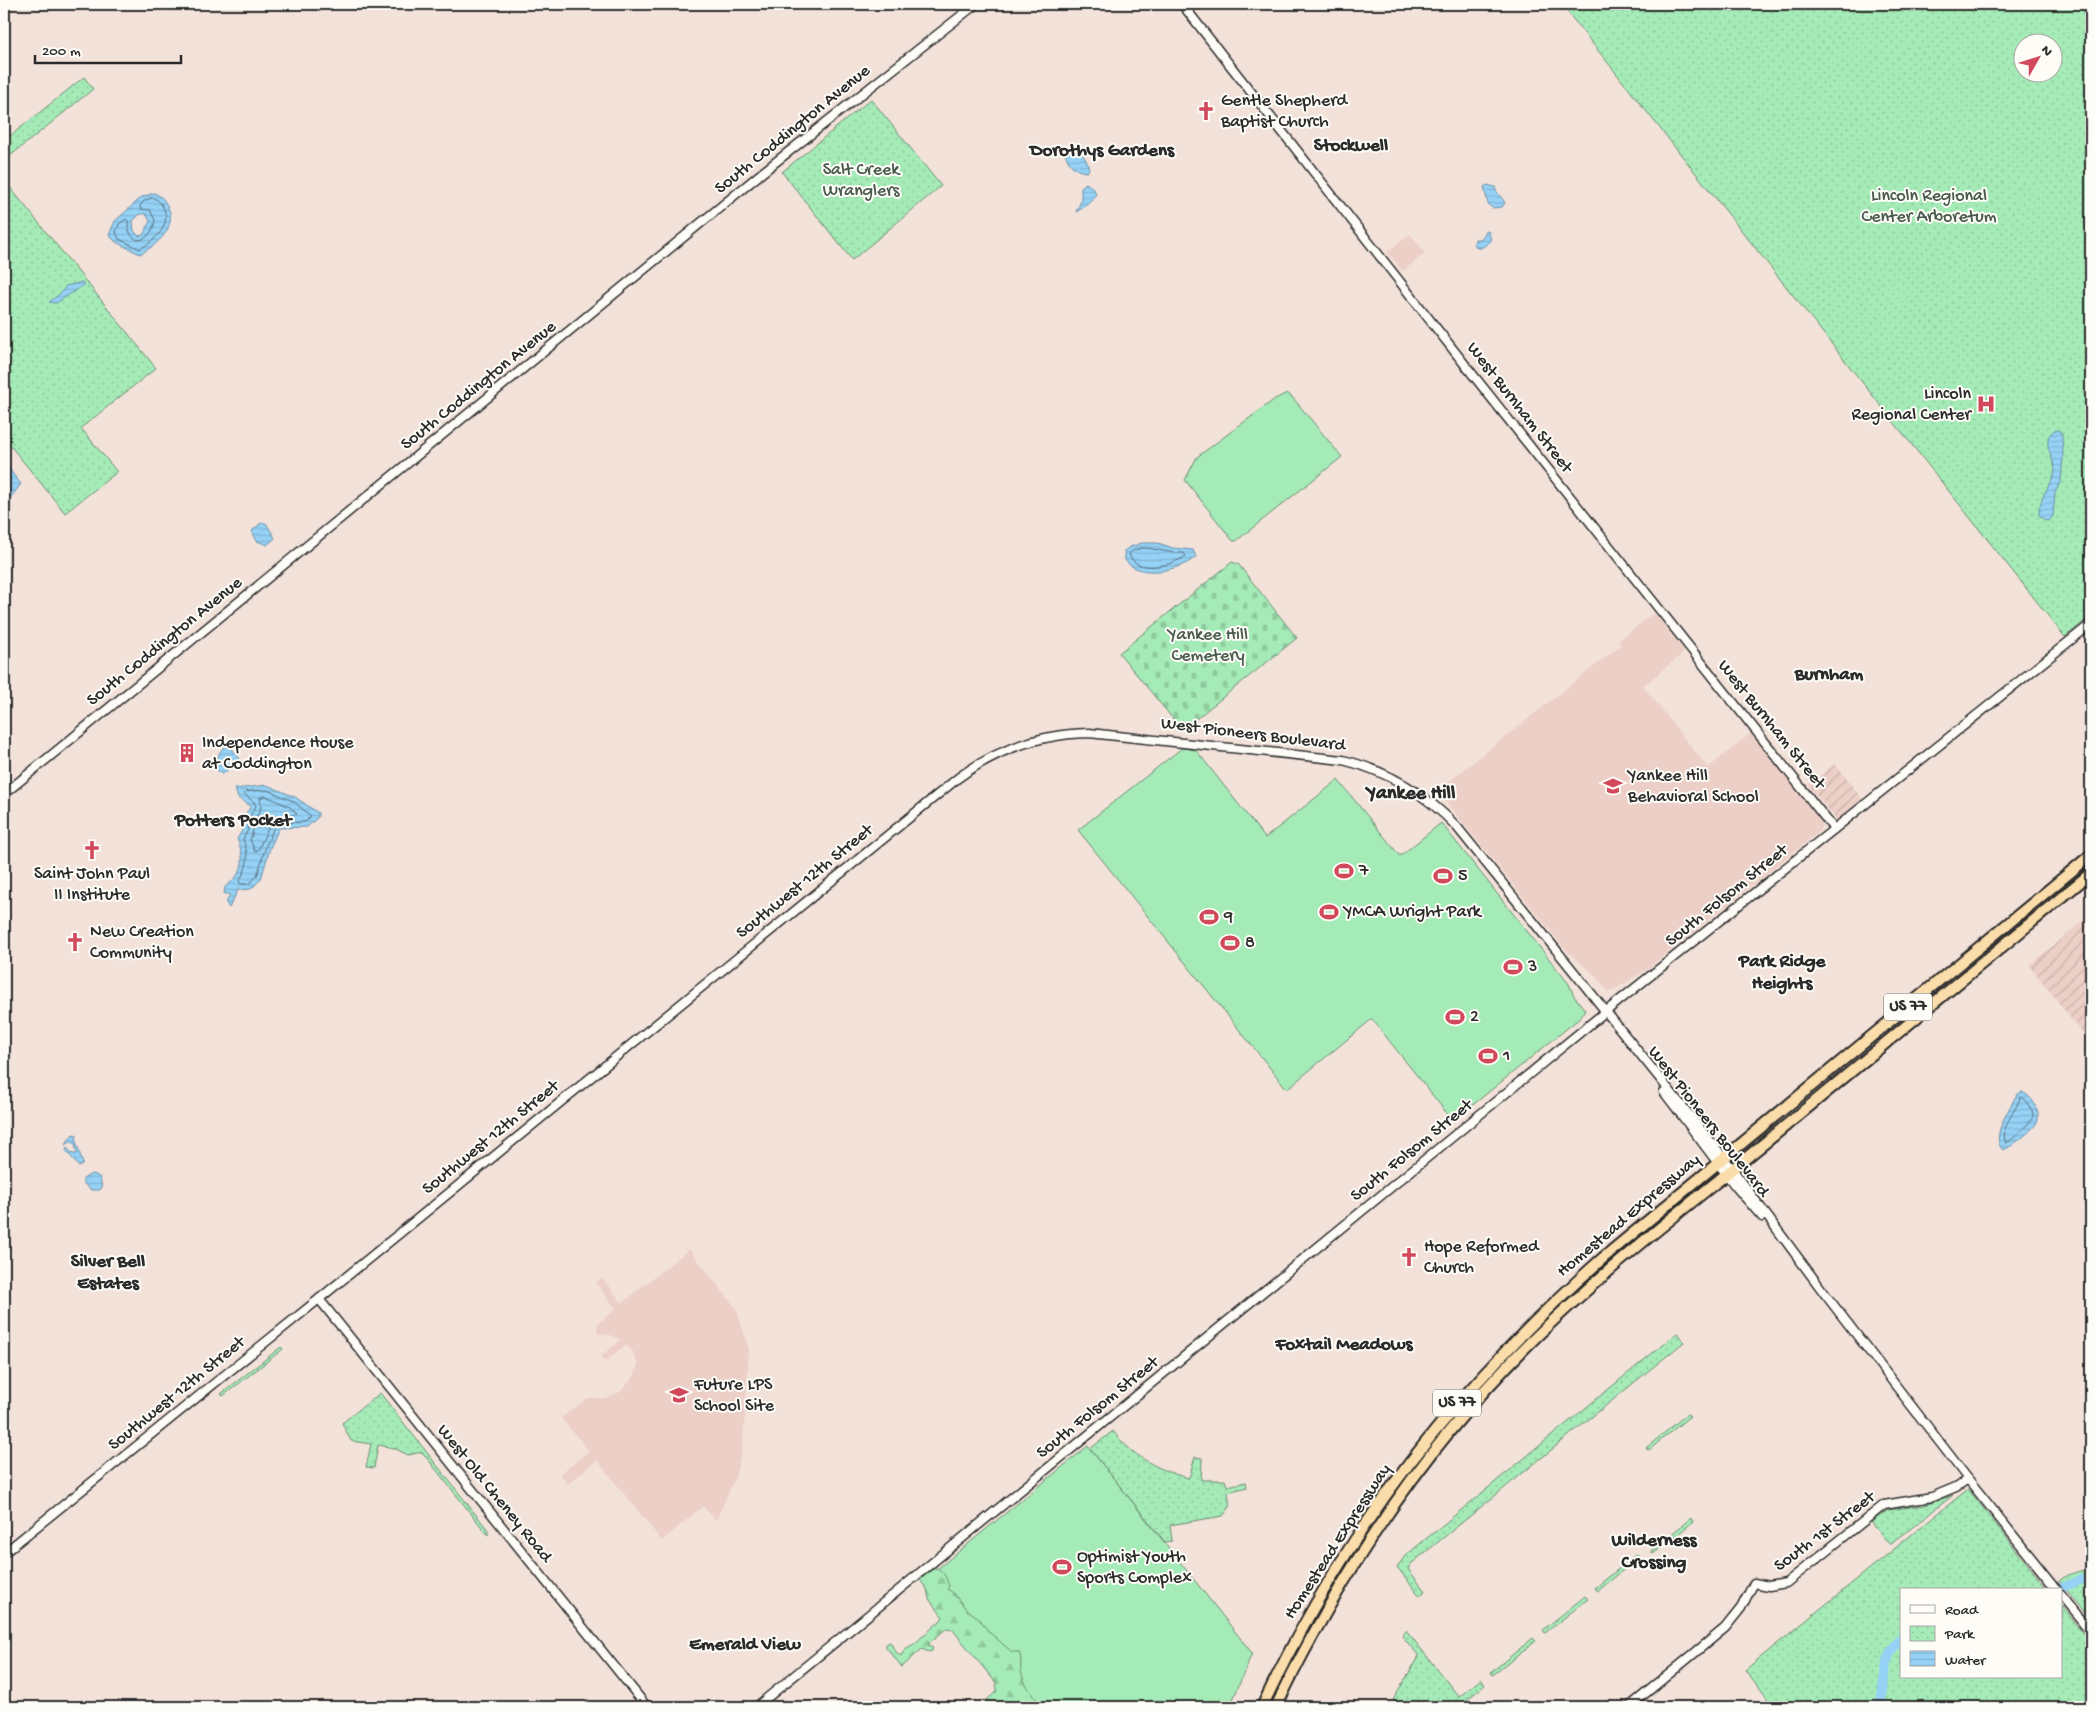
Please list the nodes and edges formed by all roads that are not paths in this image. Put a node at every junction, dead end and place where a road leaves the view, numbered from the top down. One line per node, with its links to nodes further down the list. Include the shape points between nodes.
1 (976, 4): 5 (street, South Coddington Avenue, via 763,172)
2 (1182, 4): 6 (street, West Burnham Street)
3 (2091, 624): 6 (street, South Folsom Street)
4 (1001, 751): 9 (street, West Pioneers Boulevard, via 1050,736 1103,733 1322,756 1374,769 1408,786 1448,818); 12 (street, Southwest 12th Street, via 962,775 863,853)
5 (4, 794)
6 (1834, 829): 9 (street, South Folsom Street)
7 (2091, 855): 10 (highway, Homestead Expressway / US 77)
8 (2091, 873): 11 (highway, Homestead Expressway / US 77)
9 (1605, 1012): 10 (street, West Pioneers Boulevard); 19 (street, South Folsom Street)
10 (1721, 1161): 11 (street, West Pioneers Boulevard); 20 (highway, Homestead Expressway / US 77, via 1545,1310 1436,1427 1386,1492 1340,1562 1292,1645)
11 (1729, 1172): 13 (street, West Pioneers Boulevard); 21 (highway, Homestead Expressway / US 77, via 1572,1304 1511,1362 1458,1422 1362,1551 1317,1626)
12 (319, 1299): 14 (street, Southwest 12th Street); 18 (street, West Old Cheney Road)
13 (1968, 1479): 15 (street, West Pioneers Boulevard); 22 (street, South 1st Street, via 1932,1497 1884,1505 1786,1583 1769,1586 1754,1583 1725,1628)
14 (4, 1553)
15 (2056, 1588)
16 (2062, 1596): 17 (street)
17 (2091, 1632)
18 (646, 1707)
19 (756, 1707)
20 (1262, 1707)
21 (1276, 1707)
22 (1629, 1707)

